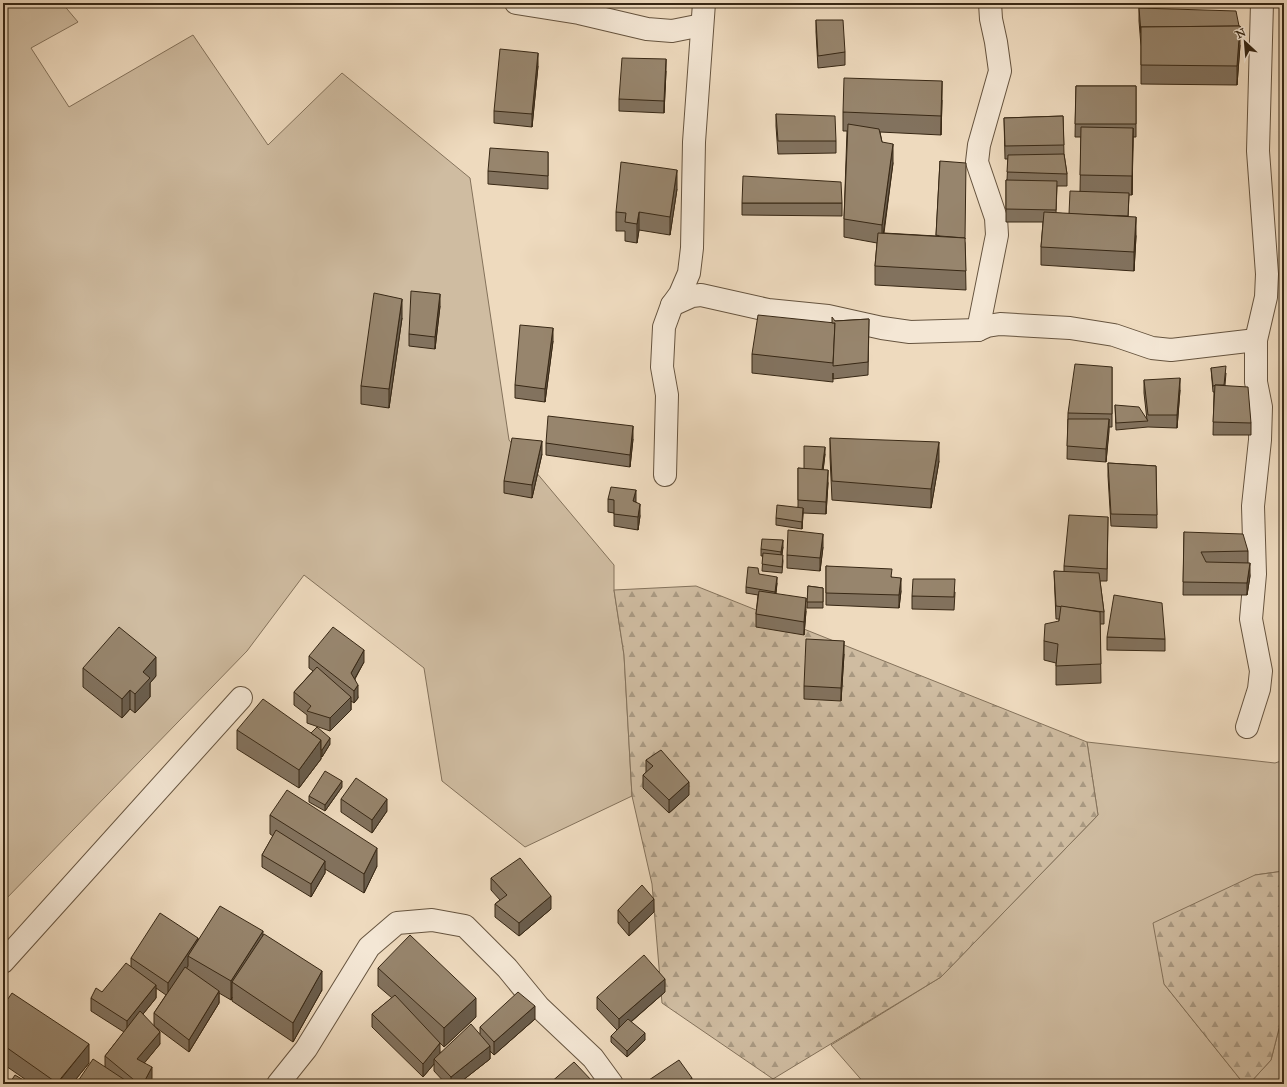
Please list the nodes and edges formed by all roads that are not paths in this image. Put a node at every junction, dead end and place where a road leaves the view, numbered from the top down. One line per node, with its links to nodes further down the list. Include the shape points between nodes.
1 (516, 3): 5 (street, via 579,13 647,30 672,31)
2 (704, 3): 5 (street)
3 (990, 3): 8 (street, via 1000,71 979,145 977,162 996,218 996,235)
4 (1262, 3): 6 (street, via 1258,151 1266,254)
5 (702, 25): 7 (street, via 694,142 692,248 689,273)
6 (1275, 294): 9 (street)
7 (672, 305): 8 (street, via 701,295 768,310 828,316 910,332); 10 (street, via 664,327 662,344 662,367 667,395)
8 (978, 330): 9 (street, via 1000,324 1070,328 1114,335 1152,348 1171,350)
9 (1256, 340): 12 (street, via 1256,382 1261,407 1253,506 1255,574 1251,620 1261,671 1259,689)
10 (665, 475)
11 (241, 698): 13 (street)
12 (1247, 727)
13 (3, 962)
14 (278, 1084): 15 (street, via 306,1049 369,947 397,923 432,920 465,926 507,968 538,1007 593,1058)
15 (612, 1084)

